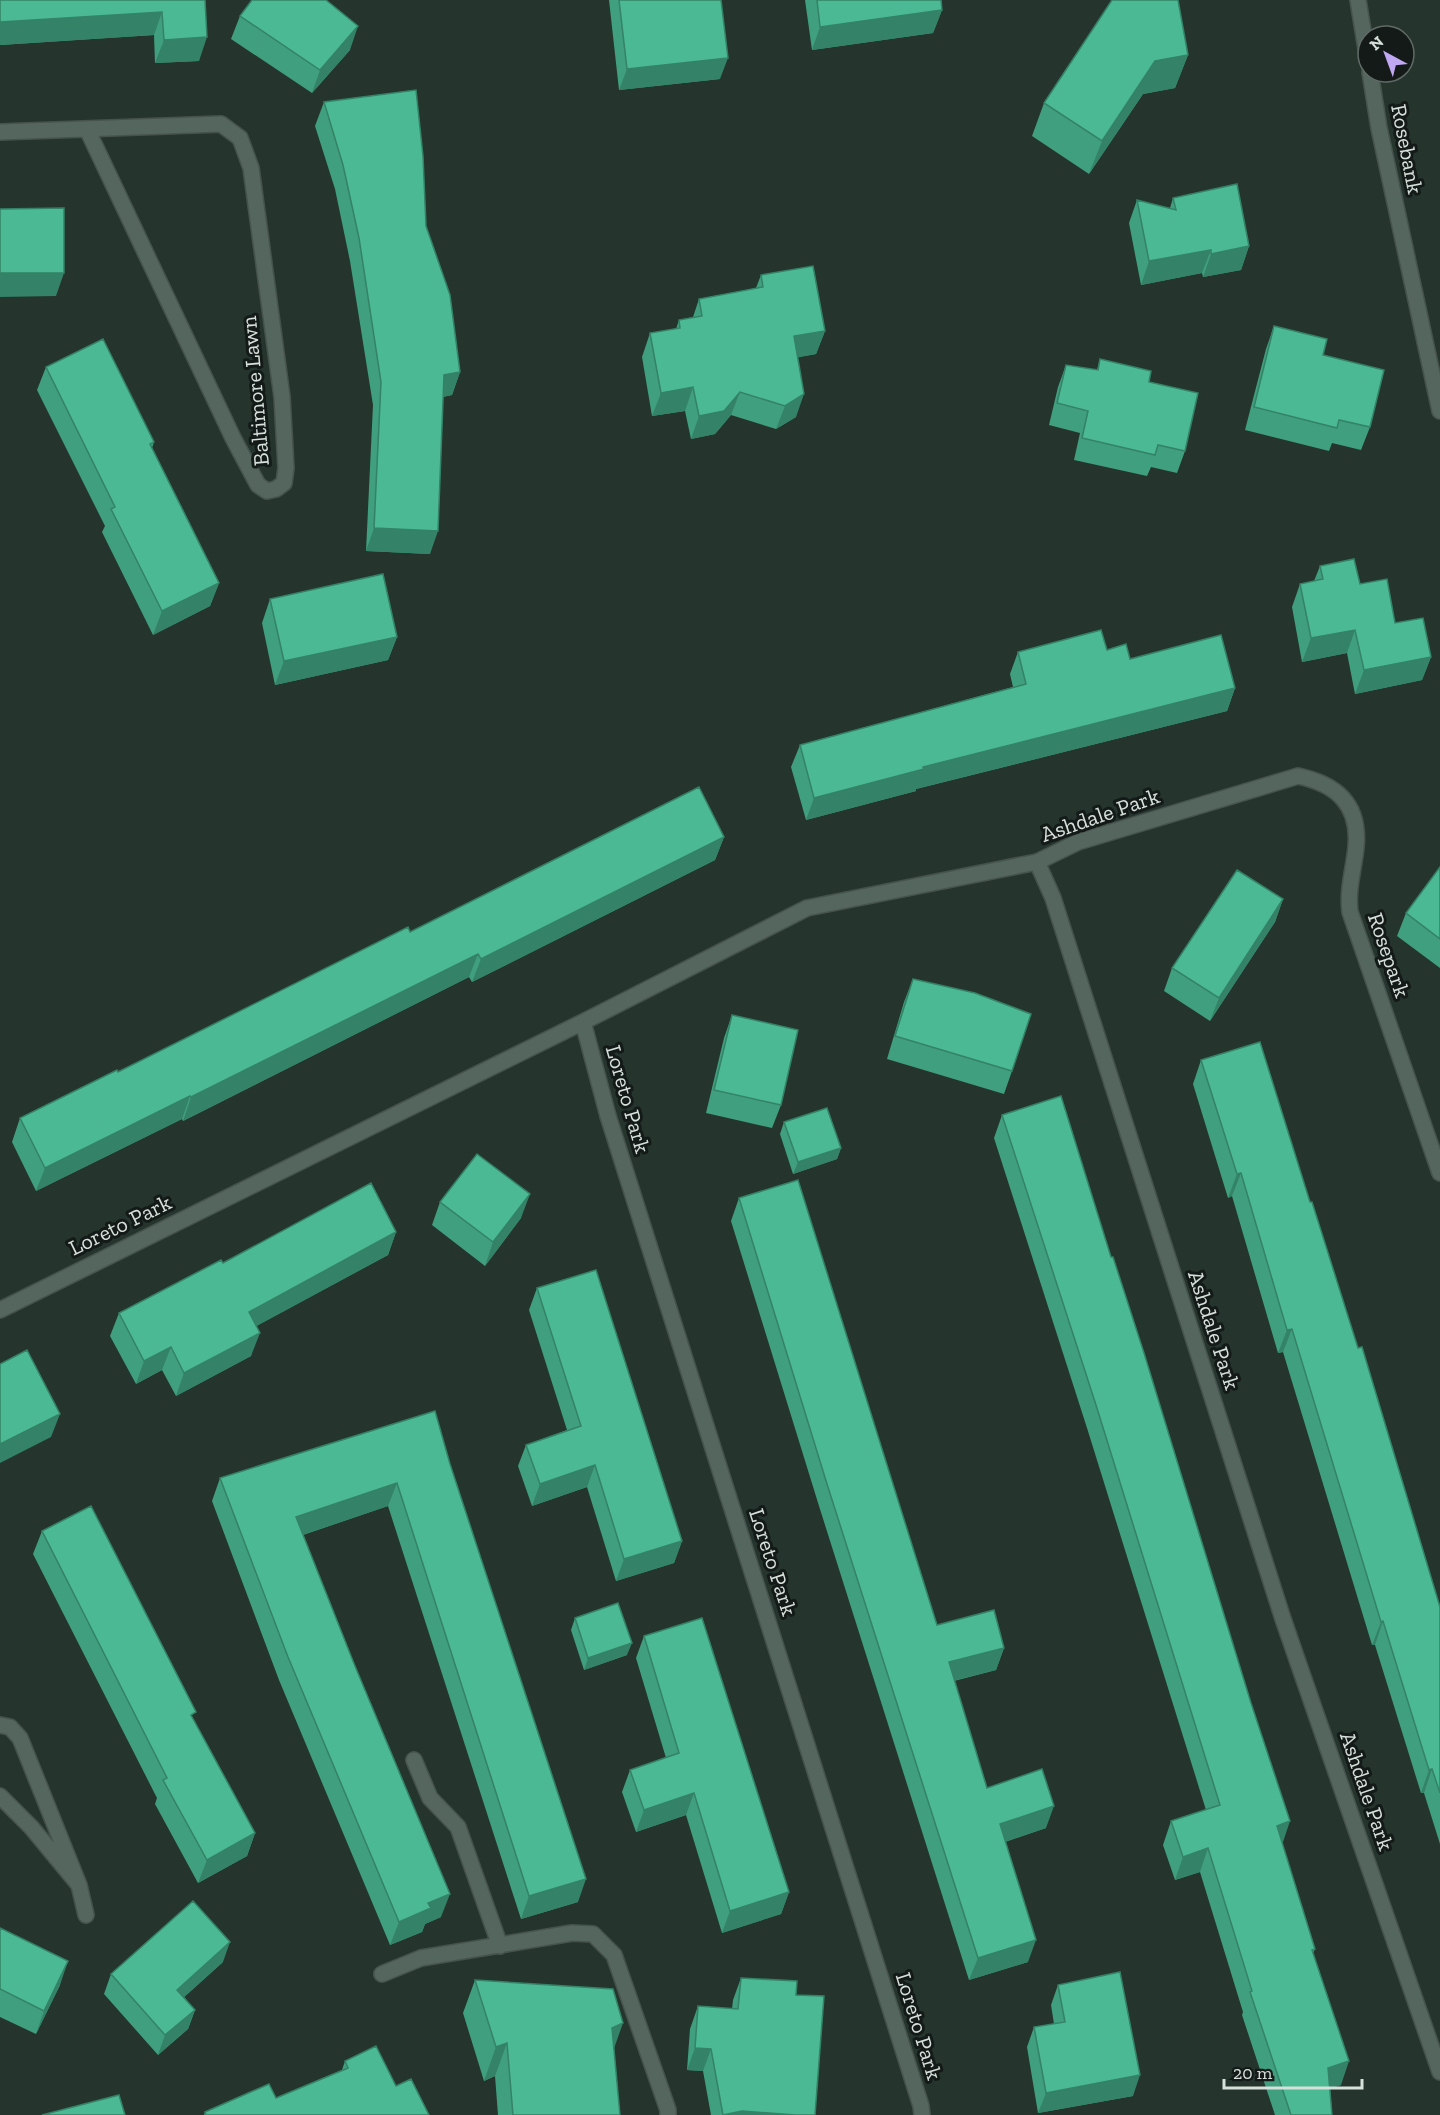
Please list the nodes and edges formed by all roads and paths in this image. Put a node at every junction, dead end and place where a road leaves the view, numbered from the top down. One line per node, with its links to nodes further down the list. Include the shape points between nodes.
1 (1358, 0): 2 (street)
2 (1362, 24)
3 (1372, 84): 6 (street, Rosebank, via 1381,139)
4 (87, 129): 4 (street, Baltimore Lawn, via 221,124 240,138 251,168 282,397 286,468 284,483 276,489 267,491 258,485 233,438); 5 (street, Baltimore Lawn)
5 (0, 132)
6 (1434, 354): 7 (street, Rosebank)
7 (1440, 411)
8 (1298, 776): 9 (street, Ashdale Park, via 1078,842); 11 (street, Rosepark, via 1316,779 1332,788 1351,811 1356,846 1348,897 1350,912)
9 (1037, 862): 10 (street, Loreto Park, via 807,908); 20 (street, Ashdale Park, via 1053,898 1283,1619)
10 (583, 1022): 12 (street, Loreto Park); 22 (street, Loreto Park, via 608,1116)
11 (1440, 1173)
12 (0, 1310)
13 (0, 1725): 16 (street, via 10,1727 20,1738)
14 (414, 1760): 18 (street, via 430,1798 458,1827)
15 (0, 1796): 16 (street)
16 (79, 1885): 17 (street)
17 (86, 1915)
18 (500, 1946): 19 (street, via 421,1958); 21 (street, via 593,1934 614,1955)
19 (382, 1974)
20 (1440, 2072)
21 (668, 2115)
22 (922, 2115)

